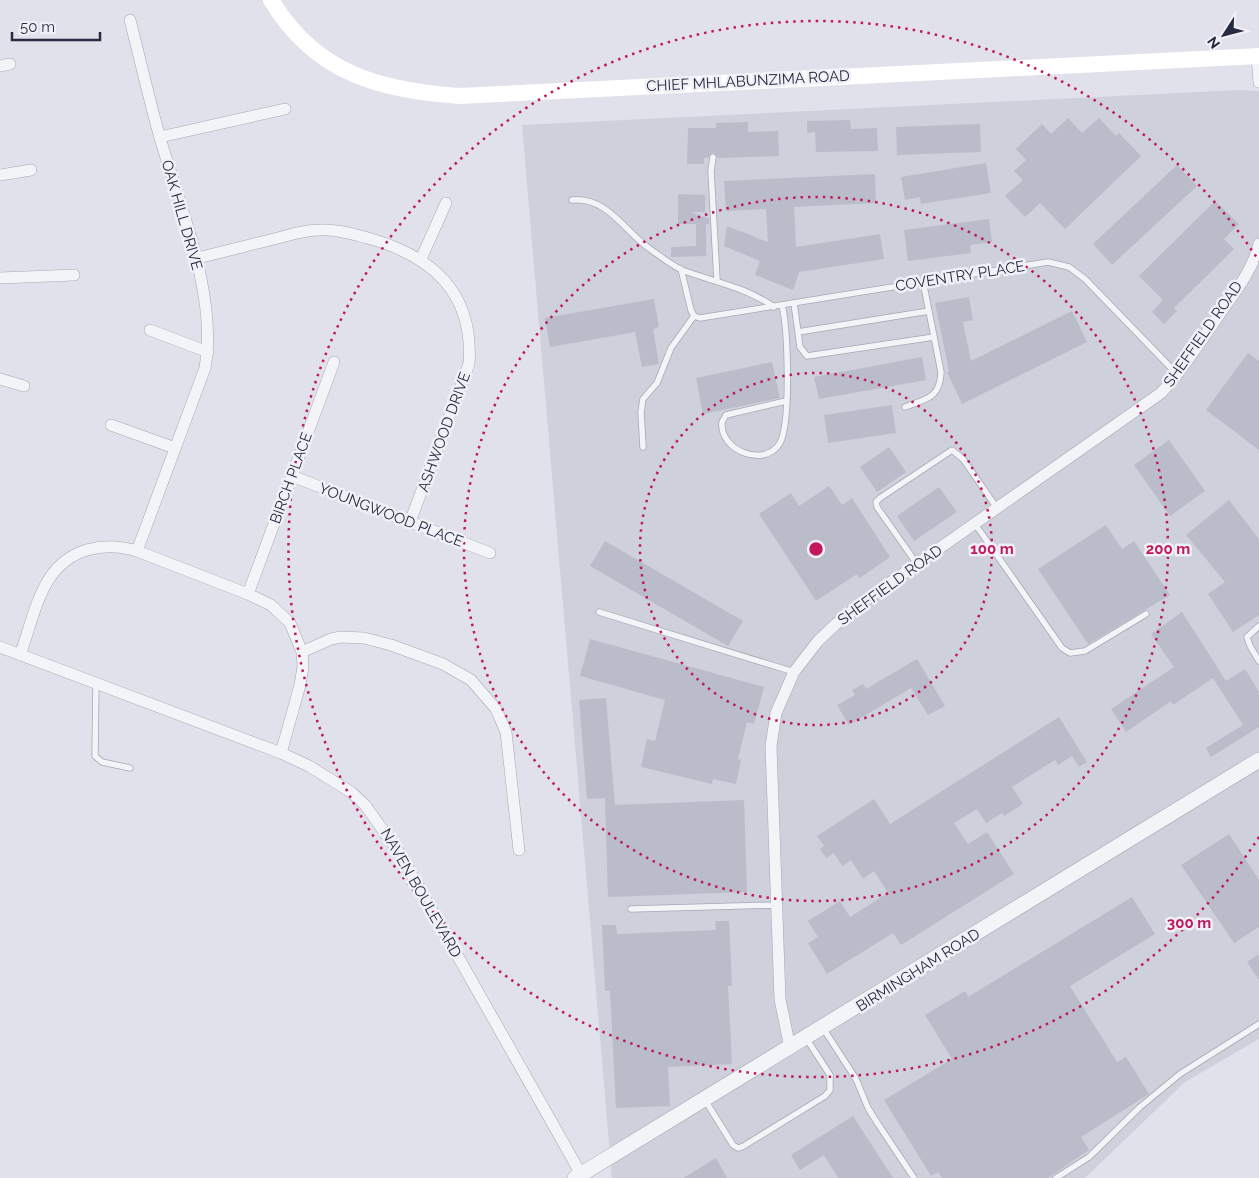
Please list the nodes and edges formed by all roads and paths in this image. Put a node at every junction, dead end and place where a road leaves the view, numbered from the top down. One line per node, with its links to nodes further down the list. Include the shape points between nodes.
1 (271, 0): 3 (main road, CHIEF MHLABUNZIMA ROAD, via 299,37 339,68 380,84 414,92 460,96)
2 (130, 20): 6 (street, OAK HILL DRIVE)
3 (1258, 56): 4 (street)
4 (1259, 82)
5 (284, 109): 6 (street)
6 (160, 137): 13 (street, OAK HILL DRIVE)
7 (713, 157): 18 (lane)
8 (31, 170): 9 (street)
9 (0, 175)
10 (572, 200): 15 (lane, via 584,199 607,209 630,234)
11 (446, 202): 14 (street)
12 (1259, 244): 30 (street, SHEFFIELD ROAD, via 1242,282)
13 (197, 258): 14 (street, ASHWOOD DRIVE, via 318,230 342,231 382,242); 28 (street, OAK HILL DRIVE)
14 (421, 260): 40 (street, ASHWOOD DRIVE, via 440,273 453,294 464,321 470,352 466,378)
15 (681, 269): 18 (lane); 24 (lane, via 691,310)
16 (74, 275): 17 (street)
17 (0, 278)
18 (717, 280): 22 (lane, via 758,295)
19 (923, 281): 20 (lane, COVENTRY PLACE); 23 (lane); 30 (lane, COVENTRY PLACE, via 1048,262 1069,267 1085,279)
20 (794, 304): 21 (lane, COVENTRY PLACE); 26 (lane)
21 (782, 305): 22 (lane, COVENTRY PLACE); 33 (lane, via 787,326)
22 (774, 306): 24 (lane, COVENTRY PLACE)
23 (928, 311): 26 (lane); 27 (lane)
24 (697, 317): 36 (lane, via 671,348 657,383 643,399)
25 (150, 330): 28 (street)
26 (798, 332): 27 (lane, via 801,351 810,357)
27 (934, 337): 34 (lane, via 940,372 938,390 926,399)
28 (208, 352): 37 (street, OAK HILL DRIVE)
29 (334, 362): 38 (street, BIRCH PLACE)
30 (1178, 375): 39 (street, SHEFFIELD ROAD, via 1161,393)
31 (0, 379): 32 (street)
32 (24, 386)
33 (786, 401): 33 (lane, via 726,415 721,426 724,435 744,453 765,455 776,447 783,435)
34 (905, 406)
35 (111, 425): 37 (street)
36 (643, 447)
37 (175, 448): 42 (street, OAK HILL DRIVE)
38 (292, 476): 40 (street, YOUNGWOOD PLACE); 45 (street, BIRCH PLACE)
39 (997, 508): 41 (street, SHEFFIELD ROAD); 44 (lane, via 963,459 952,450 880,498 876,502 877,507)
40 (410, 522): 43 (street, YOUNGWOOD PLACE)
41 (975, 524): 44 (street, SHEFFIELD ROAD); 47 (lane, via 1062,648 1070,653 1085,651)
42 (137, 551): 45 (street); 51 (street, via 121,546 94,547 58,569 49,579)
43 (490, 553)
44 (917, 564): 53 (street, SHEFFIELD ROAD, via 836,624)
45 (248, 594): 50 (street, via 281,613 296,632)
46 (599, 612): 53 (lane)
47 (1146, 614)
48 (1259, 626): 52 (lane, via 1247,637)
49 (0, 646): 51 (street, NAVEN BOULEVARD)
50 (302, 652): 55 (street, via 300,685); 58 (street, via 331,639 364,638 391,644 443,664 471,680 496,708 506,732)
51 (20, 655): 54 (street, NAVEN BOULEVARD)
52 (1259, 661)
53 (794, 672): 59 (street, SHEFFIELD ROAD, via 776,713 771,738)
54 (96, 683): 55 (street, NAVEN BOULEVARD); 57 (lane, via 95,756 102,762)
55 (281, 753): 66 (street, NAVEN BOULEVARD, via 351,792 390,837)
56 (1259, 760): 62 (street, BIRMINGHAM ROAD)
57 (130, 768)
58 (519, 850)
59 (776, 904): 60 (lane); 64 (street, SHEFFIELD ROAD, via 780,999)
60 (631, 909)
61 (1259, 1024): 68 (lane, via 1180,1074 1088,1157)
62 (823, 1028): 63 (street, BIRMINGHAM ROAD); 67 (lane, via 856,1079 873,1116)
63 (806, 1038): 64 (street, BIRMINGHAM ROAD); 65 (lane, via 830,1075 830,1090 742,1147 733,1145)
64 (790, 1048): 65 (street, BIRMINGHAM ROAD)
65 (705, 1099): 66 (street, BIRMINGHAM ROAD)
66 (578, 1176)
67 (914, 1178)
68 (1056, 1178)

